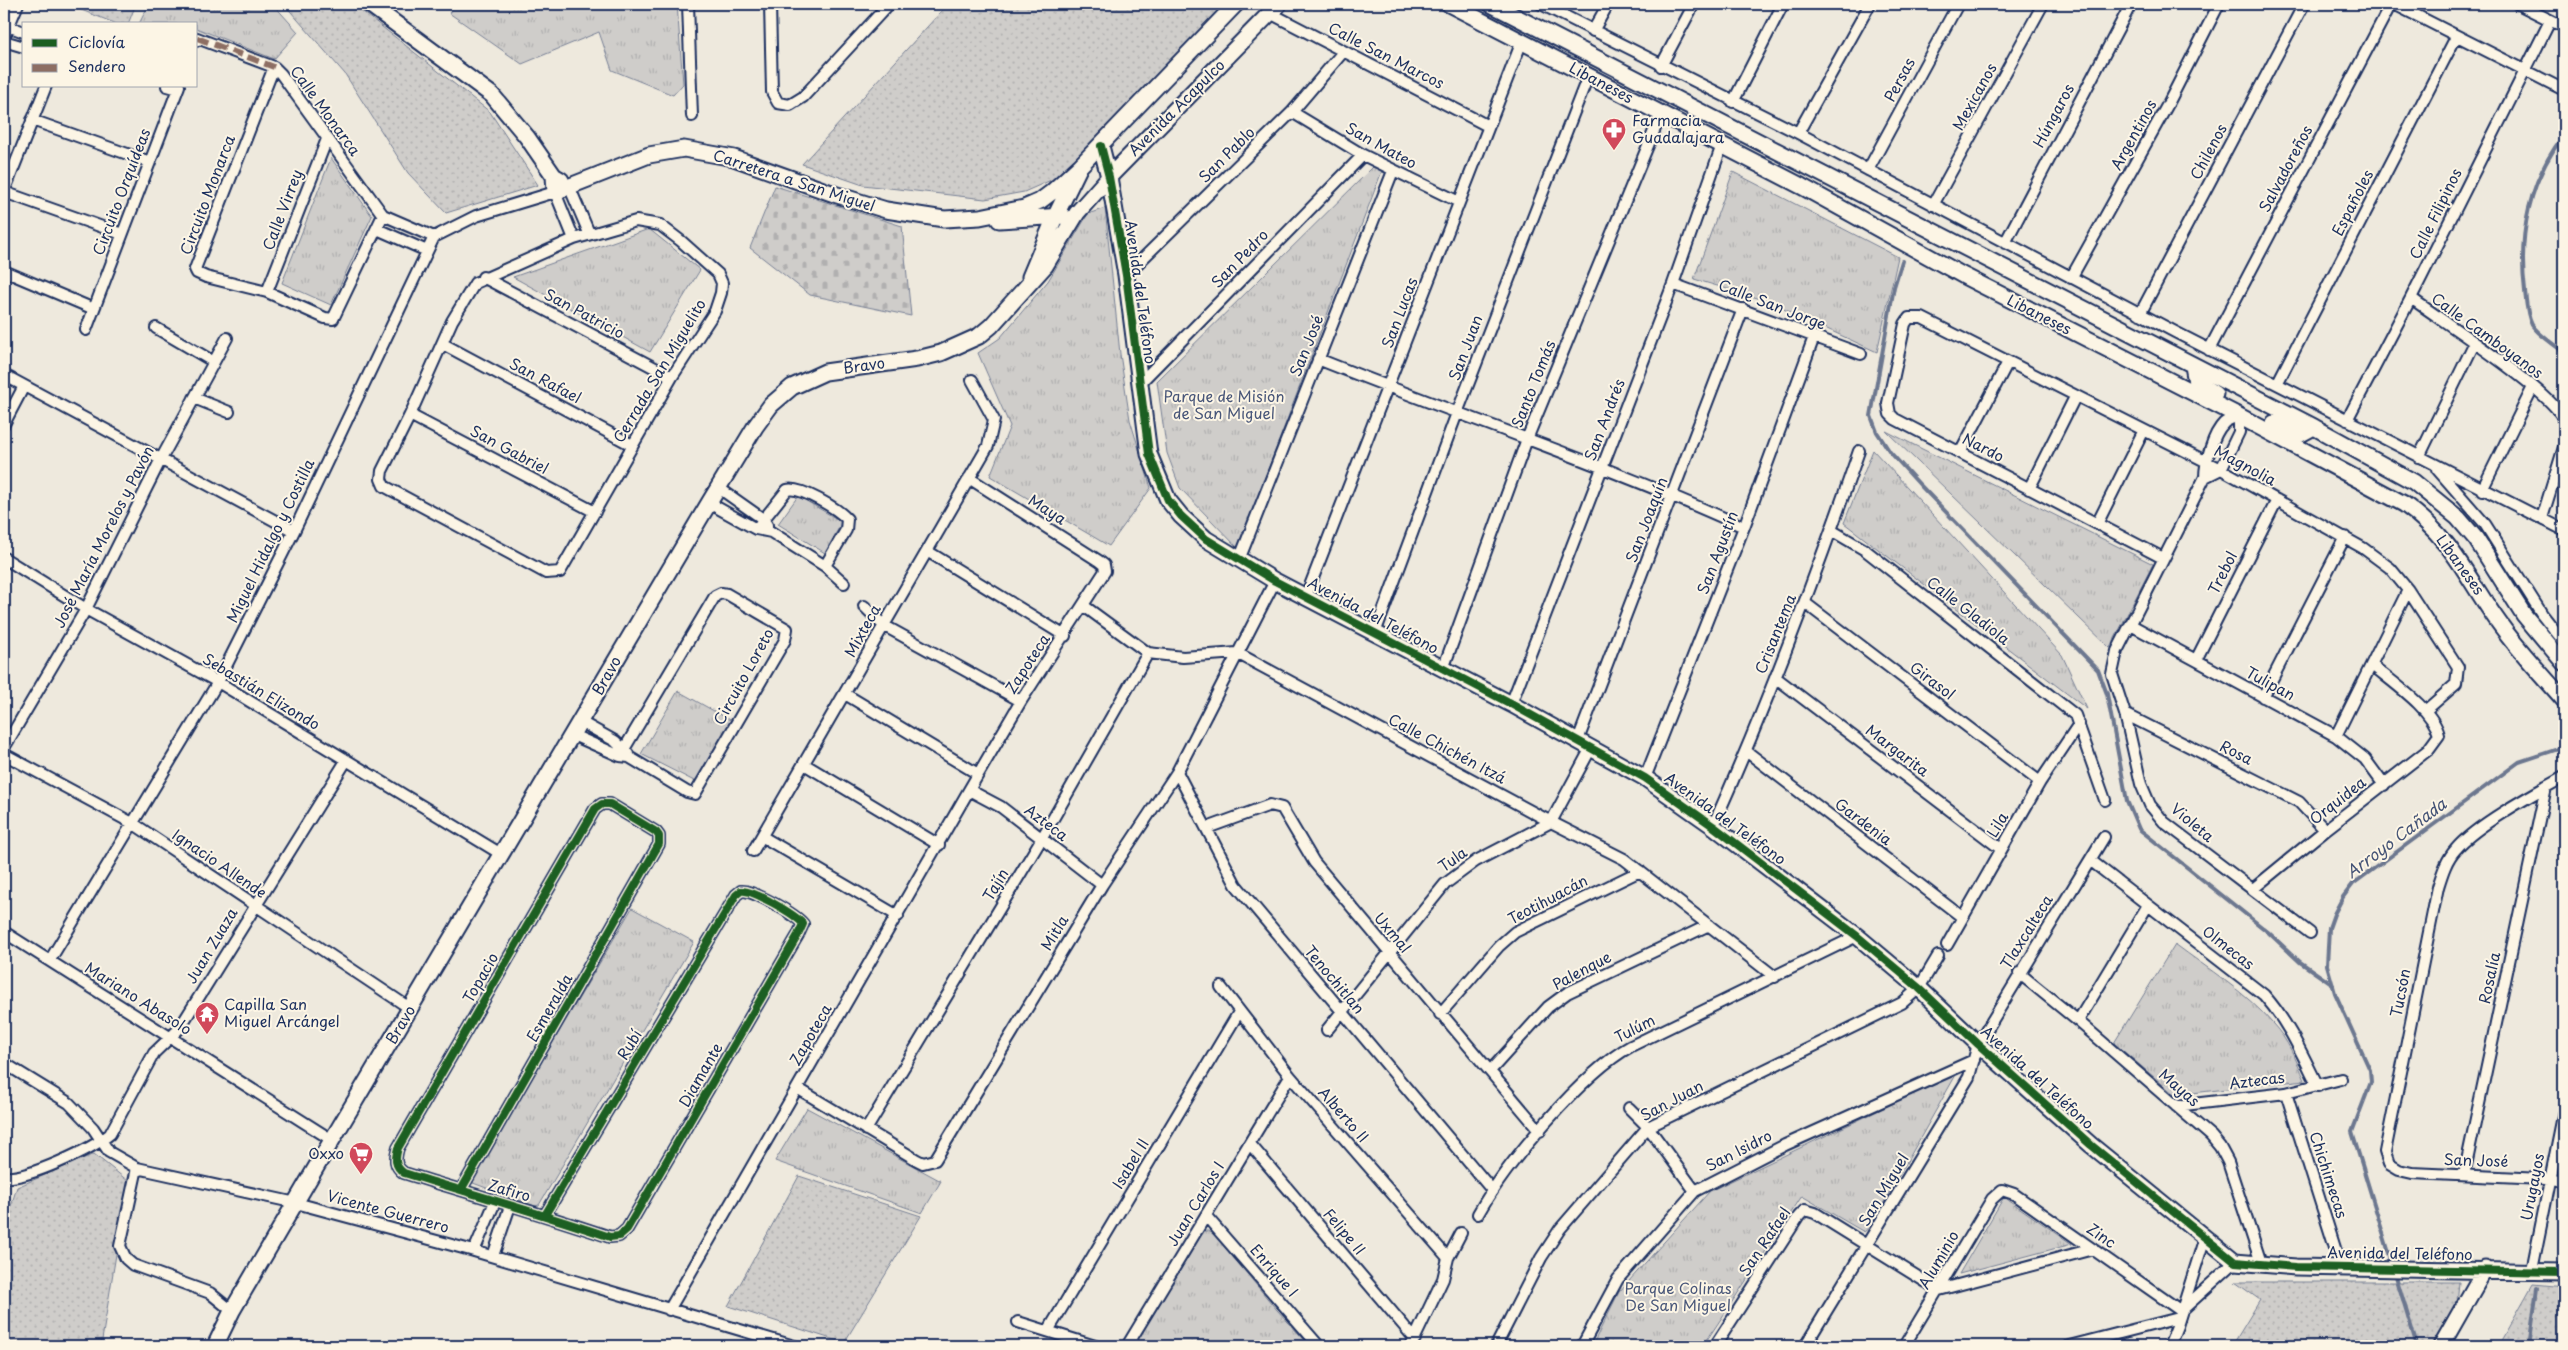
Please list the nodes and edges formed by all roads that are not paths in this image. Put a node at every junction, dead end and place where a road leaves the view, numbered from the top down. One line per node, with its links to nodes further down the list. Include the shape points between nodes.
1 (18, 4): 23 (street)
2 (369, 4): 55 (main road, via 492,95)
3 (688, 4): 43 (street)
4 (770, 4): 5 (street, via 772,92 778,103 790,105 804,98)
5 (889, 4)
6 (1236, 4): 49 (main road, Avenida Acapulco)
7 (1449, 4): 30 (main road, Libaneses)
8 (1492, 4): 96 (main road, Libaneses)
9 (1541, 4): 26 (street)
10 (1608, 4): 26 (street)
11 (1694, 4): 33 (street)
12 (1783, 4): 40 (street)
13 (1870, 4): 46 (street)
14 (1958, 4): 53 (street, Persas)
15 (2043, 4): 61 (street, Mexicanos)
16 (2131, 4): 71 (street, Húngaros)
17 (2219, 4): 76 (street, Argentinos, via 2168,104)
18 (2304, 4): 83 (street, Chilenos)
19 (2392, 4): 27 (street); 91 (street, Salvadoreños)
20 (2518, 4): 22 (street)
21 (1275, 8): 32 (street, Calle San Marcos); 56 (main road, Avenida Acapulco)
22 (2550, 21): 24 (street); 35 (street, Calle Filipinos)
23 (8, 26): 25 (street); 28 (street)
24 (2564, 27)
25 (22, 31)
26 (1593, 31): 33 (street)
27 (2456, 36): 35 (street); 101 (street, Españoles)
28 (4, 39): 31 (street)
29 (198, 39): 34 (street, Calle Monarca)
30 (1522, 41): 36 (main road, Libaneses); 45 (street, San Lucas)
31 (22, 47)
32 (1343, 52): 41 (street, San Pablo); 45 (street, Calle San Marcos)
33 (1661, 66): 40 (street)
34 (274, 68): 47 (street, Calle Monarca, via 289,82); 79 (street, Circuito Monarca, via 195,270 206,277)
35 (2525, 70): 39 (street); 80 (street, Calle Filipinos)
36 (1588, 76): 42 (main road, Libaneses); 108 (street, San Juan)
37 (45, 88): 44 (street)
38 (175, 88): 51 (street, Circuito Orquídeas)
39 (2564, 90)
40 (1733, 102): 46 (street)
41 (1292, 112): 50 (street, San Mateo); 74 (street, San Pablo)
42 (1661, 114): 48 (main road, Libaneses); 116 (street, Santo Tomás)
43 (692, 116)
44 (32, 120): 51 (street); 58 (street)
45 (1488, 126): 60 (street, San Lucas)
46 (1798, 133): 53 (street)
47 (327, 139): 63 (street, Calle Monarca); 79 (street, Calle Virrey)
48 (1722, 145): 78 (street, San Andrés); 110 (main road, Libaneses, via 1964,276)
49 (1101, 146): 52 (main road, Avenida Acapulco); 56 (main road, Avenida del Teléfono)
50 (1363, 155): 54 (street, San Mateo); 100 (street, San Pedro)
51 (150, 162): 68 (street, Circuito Orquídeas)
52 (1080, 166): 64 (main road, Carretera a San Miguel, via 1040,201 1024,208); 65 (main road, Avenida Acapulco)
53 (1868, 170): 61 (street)
54 (1393, 171): 60 (street, San Mateo); 93 (street, San José)
55 (554, 176): 57 (main road); 59 (main road)
56 (1109, 177): 62 (main road, Avenida Acapulco); 74 (main road, Avenida del Teléfono)
57 (570, 186): 59 (main road, Carretera a San Miguel); 64 (main road, Carretera a San Miguel, via 649,155 684,149 734,158 886,210 944,219); 67 (street)
58 (4, 192): 68 (street)
59 (555, 192): 69 (street, via 476,216); 70 (street)
60 (1459, 202): 103 (street, San Lucas)
61 (1933, 205): 71 (street)
62 (1078, 213): 65 (main road, Carretera a San Miguel); 77 (main road, Bravo, via 1045,266)
63 (383, 215): 66 (street); 69 (street)
64 (980, 217): 65 (main road, Carretera a San Miguel, via 995,221)
65 (1055, 217): 77 (main road, Bravo)
66 (377, 229): 72 (street); 79 (street, Circuito Monarca, via 333,318 324,318)
67 (589, 233): 70 (street, Cerrada San Miguelito); 98 (street, Cerrada San Miguelito, via 636,221 655,223 681,241 721,278 721,293 715,311)
68 (122, 234): 81 (street, Circuito Orquídeas)
69 (434, 237): 72 (street, Miguel Hidalgo y Costilla)
70 (574, 239): 75 (street, Cerrada San Miguelito)
71 (2005, 243): 76 (street)
72 (427, 251): 143 (street, Miguel Hidalgo y Costilla)
73 (4, 271): 81 (street)
74 (1126, 275): 100 (main road, Avenida del Teléfono)
75 (483, 278): 89 (street, Cerrada San Miguelito, via 469,292); 98 (street, San Patricio)
76 (2071, 278): 83 (street)
77 (1028, 283): 129 (main road, Bravo, via 991,326 959,346 916,359 824,372 792,387 771,405)
78 (1673, 284): 82 (street, Calle San Jorge); 125 (street, San Andrés)
79 (267, 292)
80 (2411, 298): 90 (street, Calle Camboyanos); 111 (street, Calle Filipinos)
81 (94, 309): 86 (street, Circuito Orquídeas)
82 (1743, 309): 87 (street, Calle San Jorge); 132 (street, San Joaquín)
83 (2140, 314): 91 (street)
84 (1922, 318): 95 (street, Magnolia); 120 (street, Nardo, via 1909,318 1905,324 1890,396 1890,414 1901,423)
85 (156, 328): 94 (street)
86 (86, 330)
87 (1814, 337): 92 (street, Calle San Jorge); 139 (street, San Agustín)
88 (227, 338): 94 (street, José María Morelos y Pavón)
89 (443, 344): 109 (street, Cerrada San Miguelito); 117 (street, San Rafael)
90 (2474, 344): 104 (street, Calle Camboyanos); 121 (street)
91 (2209, 350): 101 (street)
92 (1861, 354)
93 (1318, 359): 103 (street); 149 (street, San José)
94 (214, 362): 106 (street, José María Morelos y Pavón)
95 (2008, 362): 105 (street, Magnolia); 120 (street)
96 (2193, 366): 110 (main road, via 2196,382 2239,406); 114 (main road, Libaneses)
97 (4, 375): 102 (street)
98 (672, 378): 117 (street, Cerrada San Miguelito)
99 (972, 380): 128 (street, Mixteca, via 994,423 988,446)
100 (1139, 384): 149 (main road, Avenida del Teléfono, via 1149,454 1168,500 1206,539)
101 (2277, 384): 111 (street)
102 (24, 386): 113 (street); 122 (street)
103 (1388, 387): 108 (street); 155 (street, San Lucas)
104 (2533, 387): 112 (street, Calle Camboyanos, via 2561,413); 131 (street)
105 (2075, 397): 115 (street, Magnolia); 130 (street)
106 (194, 398): 107 (street); 122 (street, José María Morelos y Pavón)
107 (229, 412)
108 (1457, 413): 116 (street); 162 (street, San Juan)
109 (410, 415): 135 (street, San Gabriel); 135 (street, Cerrada San Miguelito, via 382,471 384,486 546,573 560,572 564,568)
110 (2239, 416): 114 (main road, via 2251,412 2294,433 2307,432); 123 (street, via 2224,423); 126 (street, via 2239,432); 175 (main road, Libaneses, via 2421,516 2457,556 2504,631)
111 (2347, 420): 121 (street)
112 (2564, 420)
113 (4, 424)
114 (2314, 426): 168 (main road, Libaneses, via 2414,482 2458,518 2480,545 2524,615)
115 (2143, 432): 123 (street, Magnolia); 138 (street)
116 (1527, 439): 125 (street); 170 (street, Santo Tomás)
117 (632, 445): 135 (street, Cerrada San Miguelito)
118 (2564, 447): 136 (street)
119 (1859, 451): 141 (street, Crisantema)
120 (1960, 453): 130 (street, Nardo)
121 (2419, 456): 124 (street)
122 (160, 461): 143 (street); 159 (street, José María Morelos y Pavón)
123 (2205, 461): 126 (street, Magnolia); 127 (street)
124 (2431, 463): 131 (street); 164 (street, via 2485,524 2542,614)
125 (1603, 467): 132 (street); 177 (street, San Andrés)
126 (2221, 470): 127 (street); 133 (street, Magnolia)
127 (2205, 477): 148 (street)
128 (969, 478): 146 (street, Mixteca); 151 (street, Maya, via 1104,565)
129 (718, 488): 134 (main road, Bravo); 137 (street)
130 (2029, 489): 138 (street, Nardo)
131 (2482, 490): 136 (street)
132 (1673, 494): 139 (street); 183 (street, San Joaquín)
133 (2277, 500): 145 (street, Magnolia); 167 (street, Trebol)
134 (709, 503): 140 (street); 181 (main road, Bravo)
135 (595, 512)
136 (2542, 518): 142 (street)
137 (763, 519): 140 (street); 144 (street); 150 (street, via 787,490 795,489 846,517 846,530)
138 (2097, 524): 148 (street, Nardo)
139 (1744, 527): 192 (street, San Agustín)
140 (756, 529): 144 (street)
141 (1832, 530): 156 (street, Crisantema); 180 (street, Calle Gladiola, via 1865,550 2060,702 2075,715)
142 (2564, 530)
143 (294, 531): 172 (street, Miguel Hidalgo y Costilla)
144 (771, 532): 150 (street)
145 (2345, 537): 154 (street, Magnolia, via 2378,558); 174 (street)
146 (927, 551): 161 (street, Mixteca); 163 (street)
147 (4, 558): 159 (street, Sebastián Elizondo)
148 (2163, 558): 160 (street)
149 (1239, 560): 152 (main road, Avenida del Teléfono)
150 (825, 566): 153 (street)
151 (1105, 571): 158 (street, Zapoteca)
152 (1275, 581): 155 (main road, Avenida del Teléfono); 166 (street, Mitla)
153 (844, 583)
154 (2408, 590): 169 (street); 178 (street, Magnolia, via 2458,667 2456,684)
155 (1306, 596): 162 (main road, Avenida del Teléfono)
156 (1805, 603): 171 (street, Crisantema); 194 (street, Girasol)
157 (864, 606): 161 (street)
158 (1084, 606): 163 (street, Zapoteca); 165 (street)
159 (86, 609): 172 (street, Sebastián Elizondo); 184 (street, José María Morelos y Pavón)
160 (2131, 624): 167 (street, Tulipan); 179 (street, Violeta, via 2113,663 2112,674)
161 (883, 625): 173 (street, Mixteca); 176 (street)
162 (1375, 633): 170 (main road, Avenida del Teléfono)
163 (1064, 636): 176 (street, Zapoteca)
164 (2564, 642)
165 (1148, 653): 166 (street, via 1183,657); 206 (street, Tajín)
166 (1237, 653): 190 (street, Mitla); 199 (street, Calle Chichén Itzá)
167 (2196, 660): 174 (street, Tulipan)
168 (2564, 663)
169 (2372, 665): 178 (street); 182 (street)
170 (1443, 669): 177 (main road, Avenida del Teléfono)
171 (1775, 677): 185 (street, Crisantema); 209 (street, Margarita)
172 (218, 682): 188 (street, Sebastián Elizondo); 200 (street, Miguel Hidalgo y Costilla)
173 (845, 694): 189 (street, Mixteca); 191 (street)
174 (2263, 697): 182 (street, Tulipan)
175 (2564, 700)
176 (1021, 701): 191 (street, Zapoteca)
177 (1511, 704): 183 (main road, Avenida del Teléfono)
178 (2425, 711): 195 (street, Orquidea, via 2439,735 2428,750)
179 (2125, 714): 203 (street, Rosa, via 2299,802); 215 (street, Violeta, via 2138,776 2150,805 2164,822)
180 (2079, 724): 194 (street, Lila); 198 (street)
181 (577, 728): 187 (street); 187 (street); 211 (main road, Bravo)
182 (2336, 736): 195 (street, Tulipan, via 2365,759)
183 (1584, 744): 192 (main road, Avenida del Teléfono); 199 (street)
184 (4, 748)
185 (1746, 751): 201 (street, Crisantema); 220 (street, Gardenia)
186 (4, 754): 200 (street, Ignacio Allende)
187 (624, 754): 187 (street, Circuito Loreto, via 717,594 727,594 787,629 784,640 696,792 687,792)
188 (346, 761): 211 (street, Sebastián Elizondo); 218 (street, Juan Zuaza)
189 (804, 764): 204 (street, Mixteca); 208 (street)
190 (1176, 772): 202 (street, Tenochitlan); 214 (street, Mitla)
191 (978, 774): 197 (street, Zapoteca)
192 (1645, 778): 201 (main road, Avenida del Teléfono)
193 (2564, 778): 196 (street, Tucsón)
194 (2040, 782): 209 (street, Lila)
195 (2384, 784): 203 (street, Orquidea)
196 (2546, 787): 259 (street, Tucsón, via 2470,836 2455,850 2445,866 2387,1139 2385,1152); 261 (street, Rosalía)
197 (969, 790): 206 (street, Azteca, via 1001,807); 208 (street, Zapoteca)
198 (2105, 800)
199 (1551, 822): 213 (street, Calle Chichén Itzá, via 1624,859); 226 (street, Tula, via 1461,871 1440,890)
200 (134, 824): 218 (street, Ignacio Allende); 228 (street, Miguel Hidalgo y Costilla)
201 (1713, 826): 224 (main road, Avenida del Teléfono)
202 (1207, 828): 226 (street, Uxmal, via 1270,805 1282,808 1314,862); 235 (street, Tenochitlan, via 1236,885)
203 (2325, 830): 215 (street, Orquidea)
204 (763, 837): 210 (street, Mixteca); 219 (street)
205 (2104, 837): 212 (street, Tlaxcalteca)
206 (1042, 838): 214 (street, Azteca); 253 (street, Tajín)
207 (660, 839): 258 (street, Topacio, via 656,832 610,804 602,804 595,809 398,1148); 265 (street, Esmeralda, via 657,850)
208 (939, 844): 219 (street, Zapoteca)
209 (2001, 850): 220 (street, Lila)
210 (753, 851)
211 (501, 854): 233 (main road, Bravo)
212 (2090, 860): 217 (street, Olmecas); 229 (street, Tlaxcalteca)
213 (1640, 871): 221 (street, Calle Chichén Itzá); 236 (street, Teotihuacán, via 1515,932)
214 (1102, 885): 253 (street, Mitla, via 936,1160 924,1163 917,1160)
215 (2253, 889): 223 (street, Violeta)
216 (741, 891): 273 (street, Rubí); 276 (street, Diamante, via 754,893 796,918 802,924 798,936)
217 (2148, 905): 237 (street); 246 (street, Olmecas, via 2264,995 2292,1034)
218 (254, 906): 233 (street, Ignacio Allende); 239 (street, Juan Zuaza, via 178,1030)
219 (898, 916): 247 (street, Zapoteca)
220 (1962, 917): 225 (street, Lila)
221 (1709, 925): 230 (street, Calle Chichén Itzá); 243 (street, Palenque, via 1568,993 1548,1007)
222 (4, 932): 228 (street, Mariano Abasolo)
223 (2310, 933)
224 (1857, 936): 230 (street, Tulúm); 232 (main road, Avenida del Teléfono)
225 (1947, 945)
226 (1391, 954): 235 (street, Tula); 236 (street, Uxmal)
227 (1938, 956): 232 (street)
228 (50, 960): 239 (street, Mariano Abasolo)
229 (2019, 973): 237 (street, Mayas); 240 (street, Tlaxcalteca)
230 (1775, 977): 254 (street, Tulúm, via 1621,1052 1592,1075)
231 (1221, 988): 234 (street, Alberto II)
232 (1919, 988): 240 (main road, Avenida del Teléfono); 252 (street, San Juan, via 1895,1007)
233 (411, 1009): 255 (main road, Bravo)
234 (1239, 1012): 244 (street, Alberto II); 294 (street, Isabel II)
235 (1342, 1014): 238 (street, Tula); 266 (street, Tenochitlan)
236 (1440, 1014): 243 (street, Uxmal)
237 (2078, 1021): 249 (street, Mayas)
238 (1328, 1030)
239 (170, 1036): 255 (street, Mariano Abasolo); 256 (street, Juan Zuaza, via 154,1053 110,1134)
240 (1978, 1044): 241 (street, San Miguel); 277 (main road, Avenida del Teléfono, via 2091,1145)
241 (1974, 1060): 268 (street, San Isidro, via 1785,1145); 278 (street, San Miguel, via 1969,1077)
242 (4, 1063): 256 (street, Vicente Guerrero, via 68,1103 82,1115)
243 (1490, 1071): 254 (street, Uxmal)
244 (1290, 1076): 257 (street, Juan Carlos I); 282 (street, Alberto II)
245 (2341, 1079): 246 (street, Aztecas)
246 (2318, 1086): 248 (street, Aztecas)
247 (797, 1088): 253 (street, Mitla); 290 (street, Zapoteca)
248 (2286, 1093): 249 (street, Aztecas); 285 (street, Chichimecas)
249 (2176, 1106): 284 (street, Mayas, via 2220,1147 2228,1162)
250 (1629, 1108): 252 (street)
251 (2564, 1111): 263 (street, Urugayos)
252 (1648, 1127): 268 (street); 301 (street, San Juan, via 1550,1242)
253 (866, 1130)
254 (1540, 1131): 266 (street, Tulúm)
255 (332, 1140): 270 (main road, Bravo)
256 (101, 1142): 260 (street, Vicente Guerrero, via 109,1152); 262 (street, via 41,1170)
257 (1250, 1144): 274 (street, Juan Carlos I); 295 (street, Felipe II)
258 (395, 1162): 265 (street, Zafiro, via 404,1173)
259 (2388, 1164): 261 (street, San José, via 2412,1173)
260 (137, 1168): 270 (street, Vicente Guerrero); 291 (street, via 120,1246 126,1259 133,1265 210,1293)
261 (2464, 1175): 263 (street, San José)
262 (4, 1177)
263 (2549, 1179): 264 (street, San José); 287 (street, Urugayos)
264 (2564, 1180)
265 (461, 1190): 269 (street, Zafiro)
266 (1492, 1190): 272 (street, Tulúm)
267 (2002, 1190): 279 (street, Zinc, via 2014,1194); 289 (street, Aluminio, via 1992,1199)
268 (1695, 1191): 302 (street, San Isidro, via 1618,1279)
269 (495, 1202): 271 (street, Zafiro); 280 (street)
270 (296, 1203): 280 (street, Vicente Guerrero); 291 (main road)
271 (510, 1206): 273 (street, Zafiro); 281 (street)
272 (1478, 1214)
273 (545, 1215): 276 (street, Zafiro, via 610,1238)
274 (1206, 1216): 299 (street, Juan Carlos I); 300 (street, Enrique I)
275 (1461, 1233): 282 (street)
276 (620, 1236)
277 (2205, 1238): 283 (main road, Avenida del Teléfono); 292 (street)
278 (1868, 1246): 289 (street, San Rafael); 303 (street, San Rafael, via 1806,1210); 304 (street, San Miguel)
279 (2093, 1249): 289 (street); 292 (street, Zinc)
280 (474, 1251): 281 (street, Vicente Guerrero)
281 (493, 1256): 290 (street, Vicente Guerrero)
282 (1448, 1258): 295 (street, via 1443,1279)
283 (2235, 1262): 284 (main road, Avenida del Teléfono); 292 (street)
284 (2262, 1266): 285 (main road, Avenida del Teléfono)
285 (2341, 1267): 286 (main road, Avenida del Teléfono)
286 (2485, 1269): 287 (main road, Avenida del Teléfono); 308 (main road)
287 (2532, 1270): 288 (main road, Avenida del Teléfono)
288 (2564, 1272)
289 (1939, 1290): 305 (street, Aluminio)
290 (669, 1310): 297 (street, Vicente Guerrero)
291 (232, 1311): 296 (main road)
292 (2180, 1314): 306 (street); 307 (street)
293 (1018, 1322): 294 (street)
294 (1048, 1331): 298 (street)
295 (1413, 1343)
296 (215, 1346)
297 (794, 1346)
298 (1095, 1346)
299 (1127, 1346)
300 (1319, 1346)
301 (1496, 1346)
302 (1582, 1346)
303 (1715, 1346)
304 (1805, 1346)
305 (1904, 1346)
306 (2069, 1346)
307 (2169, 1346)
308 (2441, 1346)

